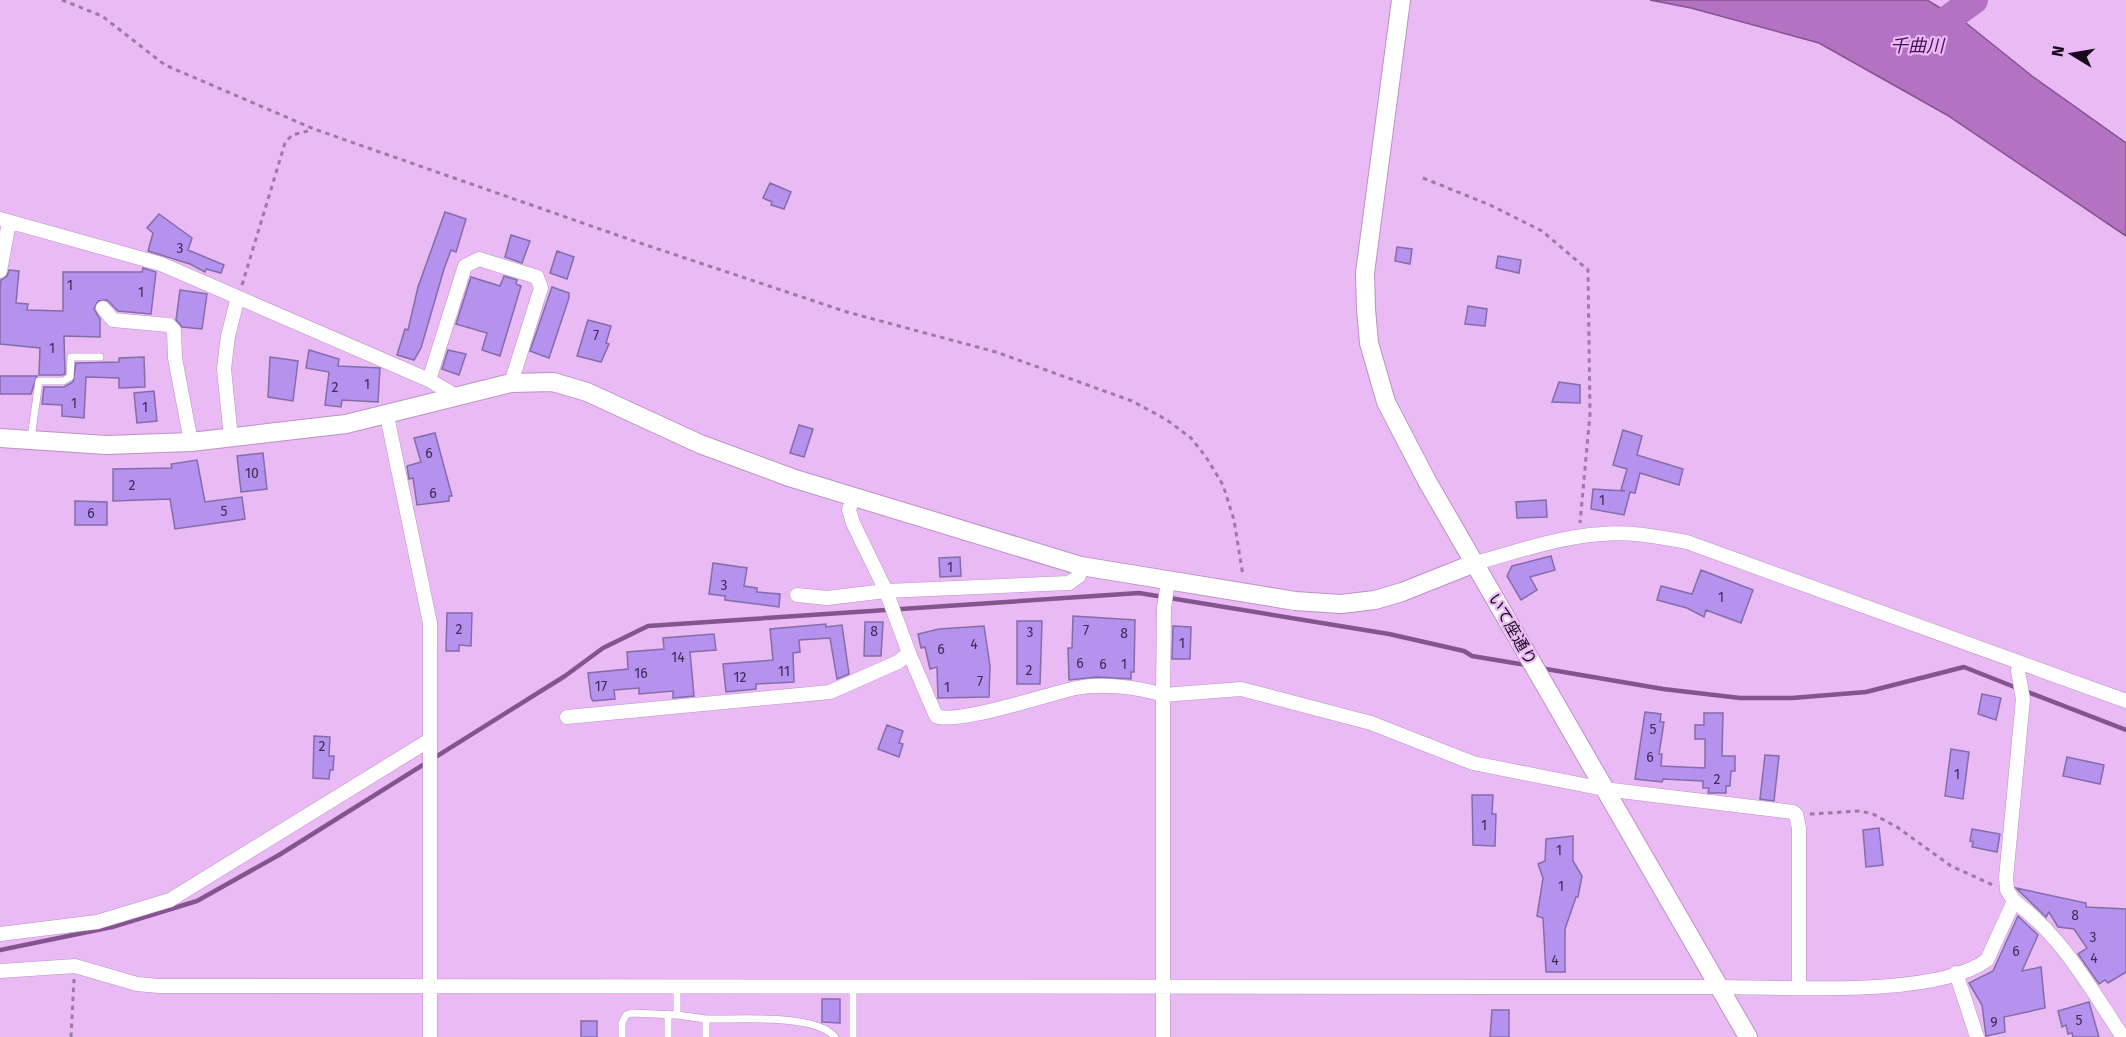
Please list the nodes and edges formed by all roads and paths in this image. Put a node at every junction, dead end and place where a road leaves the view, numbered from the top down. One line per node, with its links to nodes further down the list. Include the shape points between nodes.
1 (62, 0): 3 (path, via 102,16 165,65)
2 (1401, 0): 20 (street, いて座通り, via 1365,273 1366,309 1372,353 1386,402)
3 (314, 129): 7 (path, via 292,135 285,143); 23 (path, via 659,250 847,312 996,352 1132,401 1191,438 1223,485)
4 (1423, 178): 19 (path, via 1542,231 1588,270 1590,414)
5 (4, 220): 6 (street); 7 (street, via 131,254)
6 (0, 271)
7 (238, 297): 10 (street); 15 (street, via 224,369)
8 (103, 308): 17 (street, via 113,320 169,325 174,330)
9 (100, 357): 16 (lane, via 71,357 70,377 63,381 39,381)
10 (429, 380): 11 (street, via 465,266 479,259 537,278 541,288); 12 (street)
11 (511, 383): 12 (street); 18 (street, via 553,382 579,389 700,444)
12 (456, 396): 13 (street)
13 (387, 416): 15 (street); 31 (street, via 430,623)
14 (0, 438): 16 (street)
15 (231, 438): 17 (street)
16 (30, 440): 17 (street, via 106,445)
17 (190, 442)
18 (853, 498): 21 (street); 25 (street, via 849,510 853,523)
19 (1578, 537): 20 (street); 27 (street, via 1633,534 1687,542)
20 (1475, 564): 23 (street, via 1375,600 1341,604); 32 (street, いて座通り)
21 (1081, 566): 22 (street); 25 (street, via 1079,576 1069,583)
22 (1167, 586): 23 (street); 28 (street)
23 (1245, 592)
24 (797, 595): 25 (street)
25 (888, 596): 26 (street)
26 (909, 653): 28 (street, via 930,705 936,716 943,719 1078,688 1106,687); 30 (street, via 898,662 830,692)
27 (2020, 664): 29 (street); 34 (street, via 2023,699 2007,854)
28 (1163, 695): 32 (street, via 1241,689 1371,723 1473,763); 42 (street)
29 (2126, 701)
30 (567, 717)
31 (428, 746): 35 (street, via 170,900 97,922); 39 (street)
32 (1604, 789): 33 (street, via 1697,798); 43 (street, いて座通り)
33 (1797, 814): 34 (path, via 1873,814 1951,866); 44 (street)
34 (2010, 896): 38 (street, via 1988,960); 58 (street, via 2063,948)
35 (0, 934)
36 (75, 966): 37 (street); 39 (street, via 136,984 159,986); 48 (path)
37 (0, 971)
38 (1956, 973): 44 (street, via 1896,987); 57 (street)
39 (430, 987): 40 (street); 49 (street)
40 (678, 987): 41 (street); 46 (lane)
41 (853, 987): 42 (street); 54 (lane)
42 (1164, 987): 43 (street); 55 (street)
43 (1719, 987): 44 (street); 56 (street, いて座通り)
44 (1799, 987)
45 (668, 1014): 46 (lane); 50 (lane, via 632,1013 622,1023); 51 (lane)
46 (677, 1015): 47 (lane)
47 (706, 1019): 52 (lane); 53 (lane, via 801,1022 828,1030)
48 (71, 1037)
49 (430, 1037)
50 (622, 1037)
51 (668, 1037)
52 (706, 1037)
53 (835, 1037)
54 (853, 1037)
55 (1163, 1037)
56 (1748, 1037)
57 (1977, 1037)
58 (2123, 1037)

